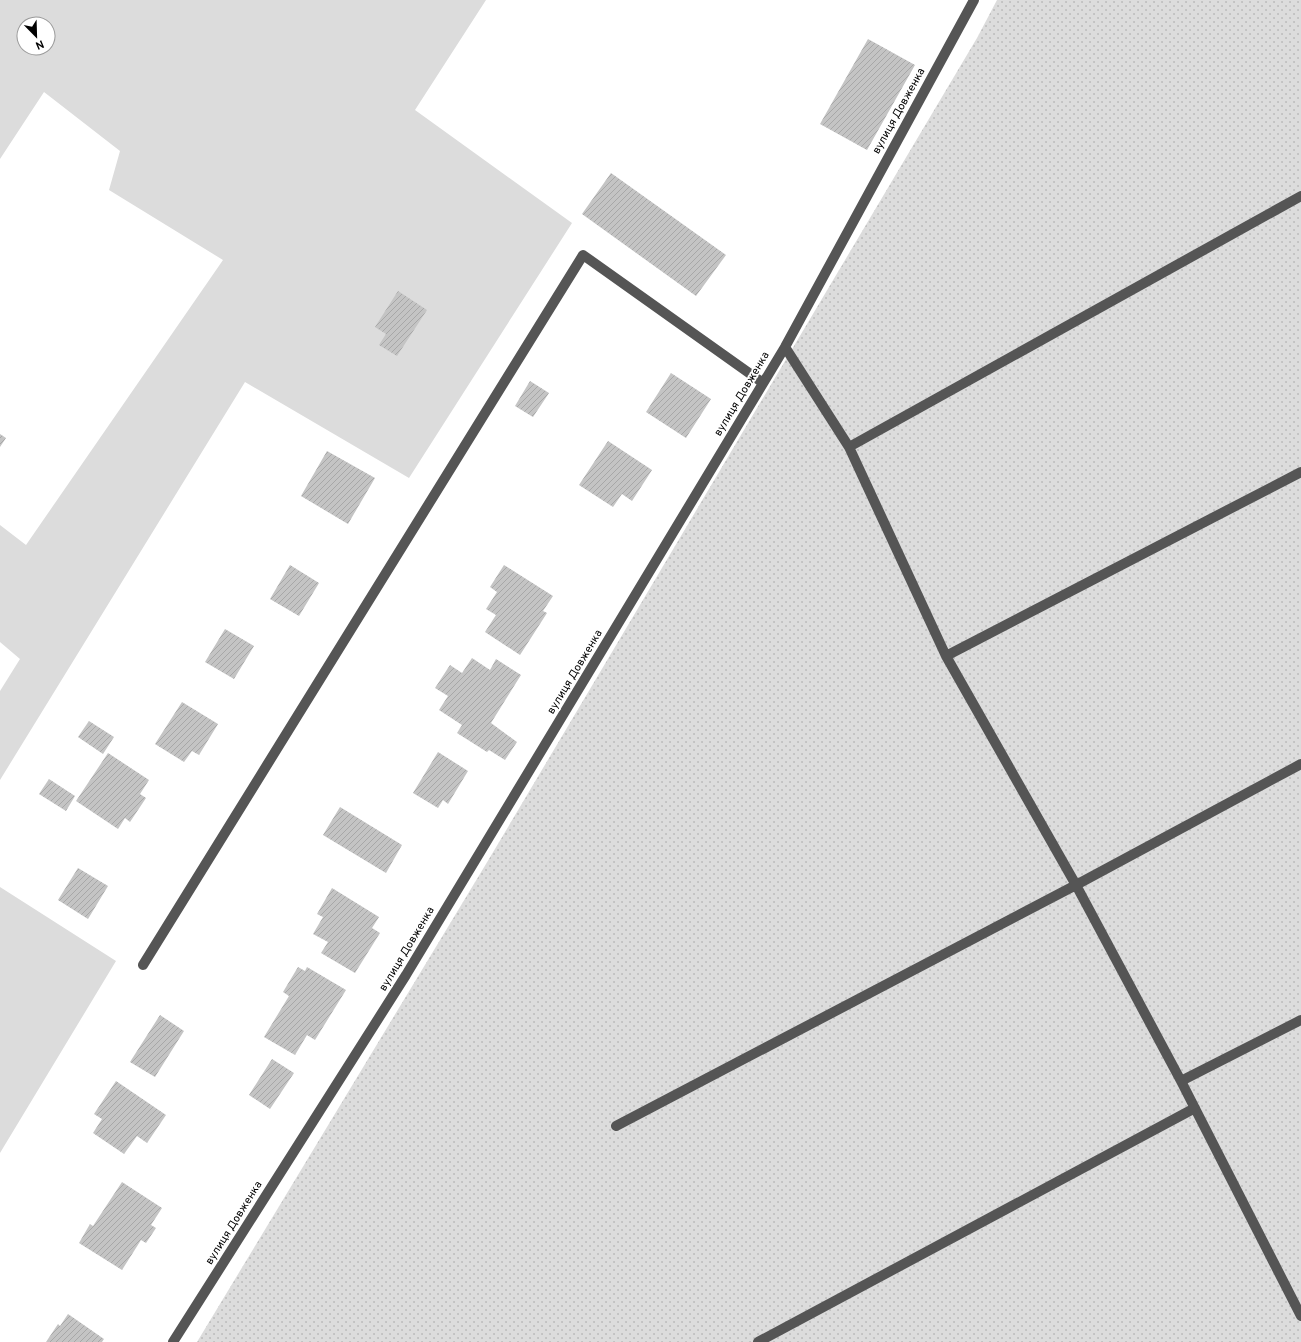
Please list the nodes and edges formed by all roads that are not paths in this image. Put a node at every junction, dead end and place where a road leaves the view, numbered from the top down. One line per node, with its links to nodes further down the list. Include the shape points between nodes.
1 (974, 0): 3 (street, вулиця Довженка)
2 (1301, 196): 5 (street)
3 (785, 347): 4 (street, вулиця Довженка); 5 (street)
4 (763, 383): 10 (street, via 583,255); 16 (street, вулиця Довженка, via 406,975)
5 (849, 447): 7 (street)
6 (1301, 472): 7 (street)
7 (946, 656): 9 (street)
8 (1301, 764): 9 (street)
9 (1076, 885): 12 (street); 14 (street)
10 (143, 965)
11 (1301, 1020): 12 (street)
12 (1181, 1081): 13 (street)
13 (1195, 1108): 15 (street); 17 (street)
14 (616, 1126)
15 (1300, 1310)
16 (173, 1342)
17 (758, 1342)

